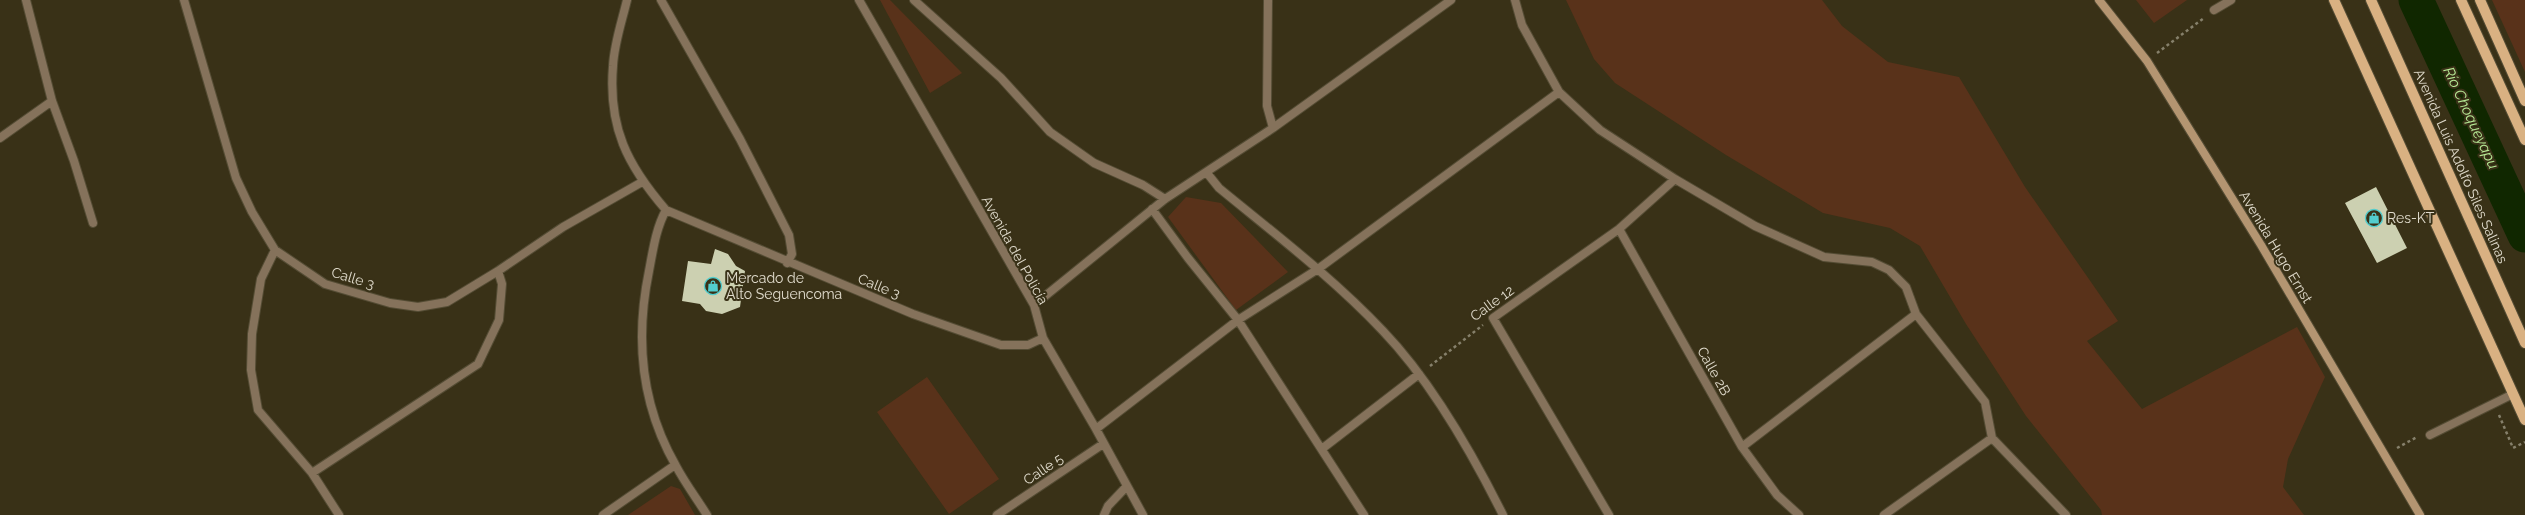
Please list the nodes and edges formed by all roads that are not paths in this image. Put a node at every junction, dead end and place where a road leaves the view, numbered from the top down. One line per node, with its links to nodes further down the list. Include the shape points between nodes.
1 (26, 0): 18 (street)
2 (184, 0): 31 (street, Calle 3, via 236,178 252,212)
3 (627, 0): 25 (street, via 612,65 613,111 625,152)
4 (661, 0): 32 (street, via 740,139 789,235 792,254)
5 (859, 0): 35 (street, Avenida del Policía)
6 (914, 0): 26 (street, via 1001,78 1050,132 1094,163)
7 (1268, 0): 20 (street, via 1266,106)
8 (1451, 0): 20 (street)
9 (1515, 0): 17 (street, via 1522,25)
10 (2099, 0): 64 (street, Avenida Hugo Ernst, via 2147,61 2261,245)
11 (2231, 0): 16 (street)
12 (2334, 0): 41 (main road)
13 (2371, 0): 39 (main road, Avenida Luis Adolfo Siles Salinas)
14 (2461, 0): 22 (main road)
15 (2480, 0): 19 (main road)
16 (2214, 10)
17 (1559, 92): 24 (street, via 1600,130); 33 (street)
18 (52, 101): 21 (street); 29 (street)
19 (2525, 101)
20 (1273, 128): 23 (street)
21 (0, 138)
22 (2525, 140)
23 (1207, 173): 26 (street); 33 (street, via 1219,188)
24 (1675, 179): 30 (street, Calle 12); 36 (street, via 1755,226 1824,257 1872,262 1889,270 1906,287)
25 (642, 182): 28 (street); 34 (street, Calle 3, via 563,227)
26 (1165, 199): 27 (street)
27 (1152, 209): 35 (street); 37 (street)
28 (666, 210): 32 (street, Calle 3); 49 (street, via 659,222 644,298 641,357 650,405)
29 (93, 223)
30 (1619, 229): 47 (street, Calle 2B); 60 (street, Calle 12, via 1493,318)
31 (275, 250): 34 (street, Calle 3, via 325,284 390,303 418,307 447,302); 50 (street, via 261,279 252,334 251,370 258,410)
32 (787, 263): 38 (street, Calle 3, via 913,314 1001,345 1028,345)
33 (1318, 269): 37 (street); 40 (street, via 1384,331)
34 (498, 271): 50 (street, via 502,284 500,320 478,364)
35 (1034, 306): 38 (street, Avenida del Policía)
36 (1916, 314): 45 (street, via 1985,402); 47 (street)
37 (1238, 320): 43 (street); 48 (street)
38 (1043, 338): 43 (street, Avenida del Policía)
39 (2525, 343)
40 (1419, 374): 48 (street); 59 (street, via 1479,467)
41 (2513, 394): 42 (main road); 44 (street)
42 (2525, 420)
43 (1096, 429): 46 (street, Avenida del Policía)
44 (2430, 435)
45 (1992, 438): 62 (street); 63 (street)
46 (1103, 444): 51 (street, Avenida del Policía); 55 (street, Calle 5)
47 (1742, 447): 61 (street, Calle 2B, via 1777,494)
48 (1323, 448): 58 (street)
49 (675, 465): 53 (street); 54 (street)
50 (312, 473): 52 (street)
51 (1126, 487): 56 (street, via 1112,500); 57 (street, Avenida del Policía)
52 (339, 515)
53 (603, 515)
54 (707, 515)
55 (997, 515)
56 (1104, 515)
57 (1143, 515)
58 (1364, 515)
59 (1504, 515)
60 (1609, 515)
61 (1800, 515)
62 (1884, 515)
63 (2066, 515)
64 (2420, 515)

